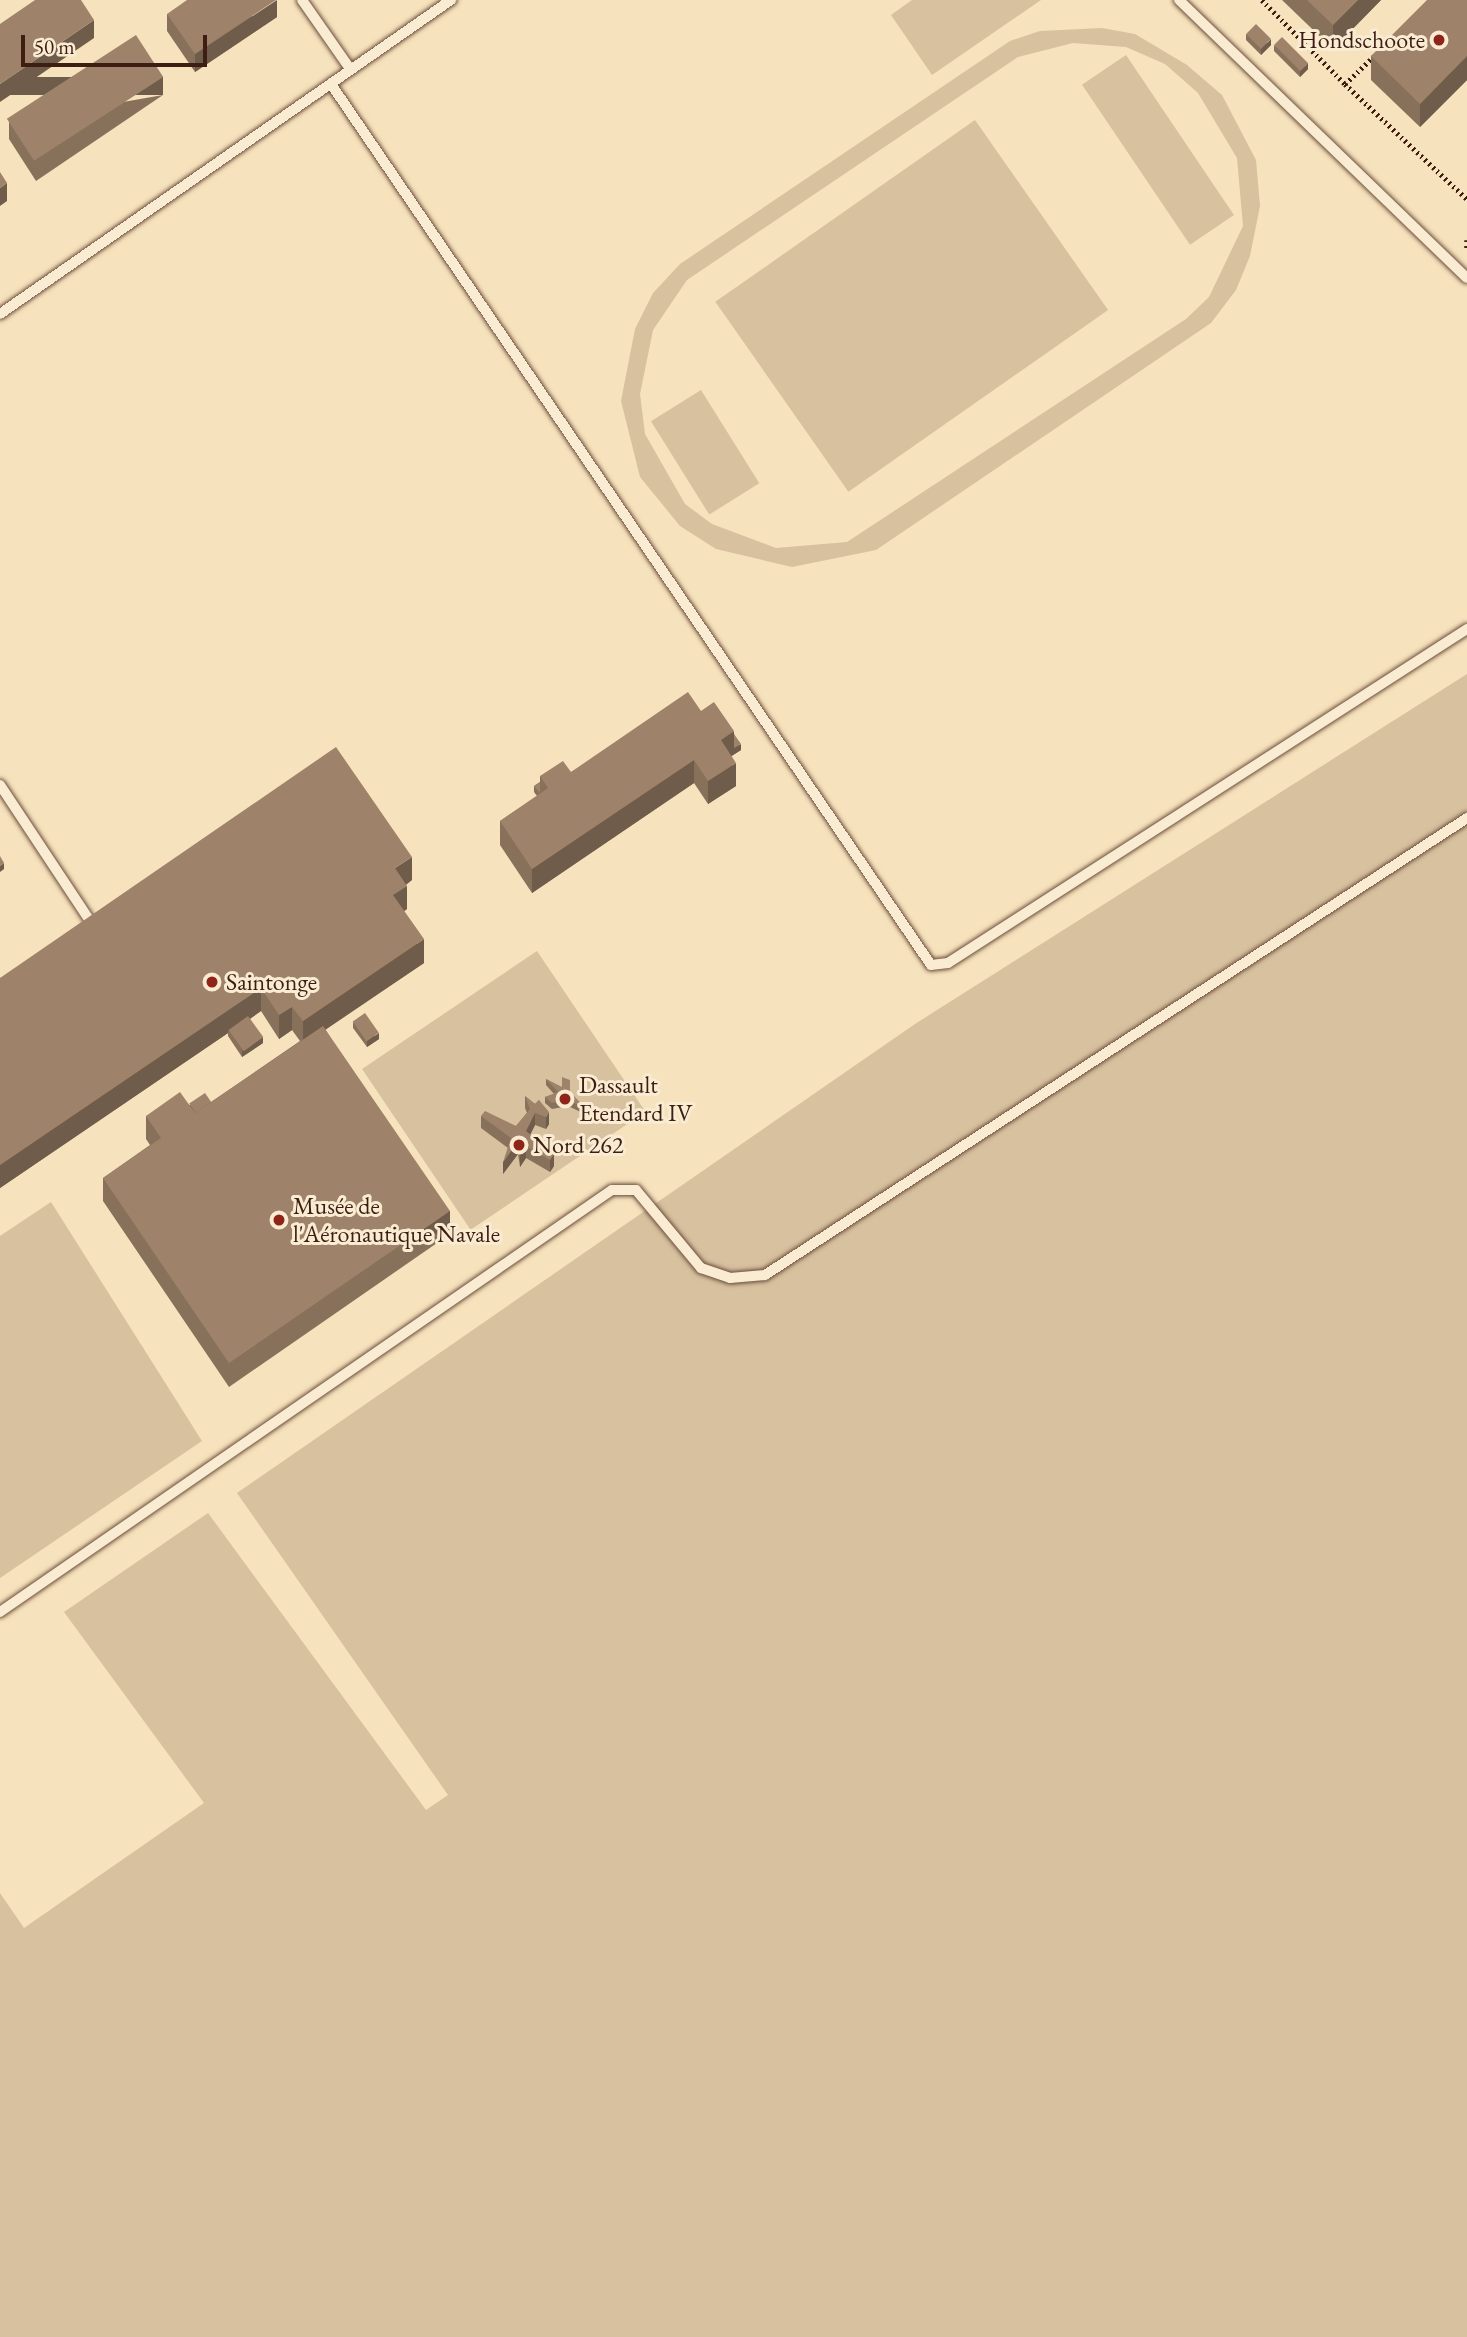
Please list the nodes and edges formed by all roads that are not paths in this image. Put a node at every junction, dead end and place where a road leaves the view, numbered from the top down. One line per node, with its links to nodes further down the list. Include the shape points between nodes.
1 (302, 0): 4 (lane)
2 (451, 0): 4 (lane)
3 (1179, 0): 6 (lane)
4 (349, 67): 5 (lane)
5 (332, 87): 7 (lane); 8 (lane, via 931,965 948,963)
6 (1467, 278)
7 (0, 314)
8 (1467, 629)
9 (0, 785): 11 (lane)
10 (1467, 818): 12 (lane, via 765,1275 730,1279 701,1268 636,1190 612,1190)
11 (90, 921)
12 (0, 1612)

